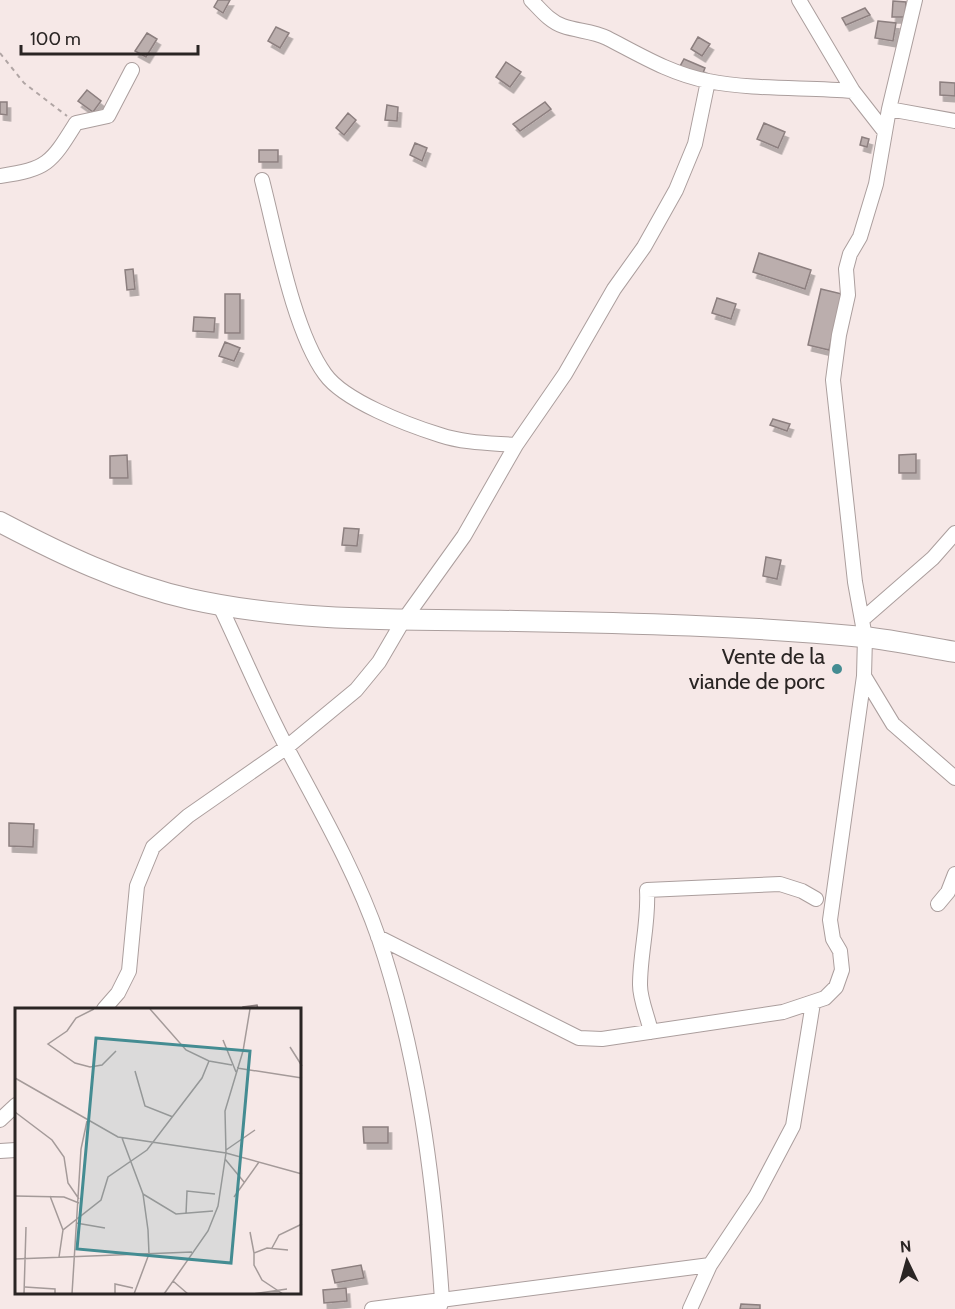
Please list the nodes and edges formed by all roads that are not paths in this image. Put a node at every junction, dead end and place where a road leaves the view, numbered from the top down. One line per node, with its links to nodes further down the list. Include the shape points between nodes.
1 (531, 0): 5 (street, via 562,25 605,37 632,54)
2 (799, 0): 6 (street)
3 (915, 0): 7 (street)
4 (132, 70): 10 (street, via 108,116 76,123 52,161)
5 (708, 81): 6 (street); 12 (street, via 694,144 676,190 565,374)
6 (853, 91): 9 (street)
7 (889, 110): 8 (street); 9 (street)
8 (955, 121)
9 (885, 132): 17 (street, via 876,184 846,269 848,295 833,380 855,582)
10 (0, 177)
11 (262, 180): 12 (street, via 290,292 324,373 339,390 441,436)
12 (516, 445): 16 (street, via 464,536)
13 (0, 522): 15 (main road, via 72,559 132,582)
14 (955, 533): 17 (street)
15 (219, 604): 16 (main road, via 296,615); 20 (street)
16 (403, 621): 17 (main road); 20 (street, via 379,662 356,690)
17 (864, 628): 18 (main road); 19 (street)
18 (955, 652)
19 (864, 676): 21 (street, via 893,724); 26 (street, via 830,920 842,970 836,987)
20 (287, 747): 25 (street, via 325,817); 27 (street, via 188,816 153,847 137,886 129,971)
21 (955, 778)
22 (955, 874): 24 (street)
23 (816, 899): 28 (street, via 780,884 647,890 640,989)
24 (938, 904)
25 (378, 937): 28 (street, via 579,1038); 34 (street, via 402,1012 427,1151 438,1232)
26 (813, 1003): 28 (street, via 783,1012); 33 (street, via 793,1126 756,1196)
27 (105, 1008)
28 (651, 1032)
29 (15, 1106): 30 (street)
30 (0, 1120)
31 (15, 1150): 32 (street)
32 (0, 1151)
33 (710, 1265): 34 (street); 36 (street)
34 (440, 1305): 35 (street)
35 (372, 1309)
36 (690, 1309)

